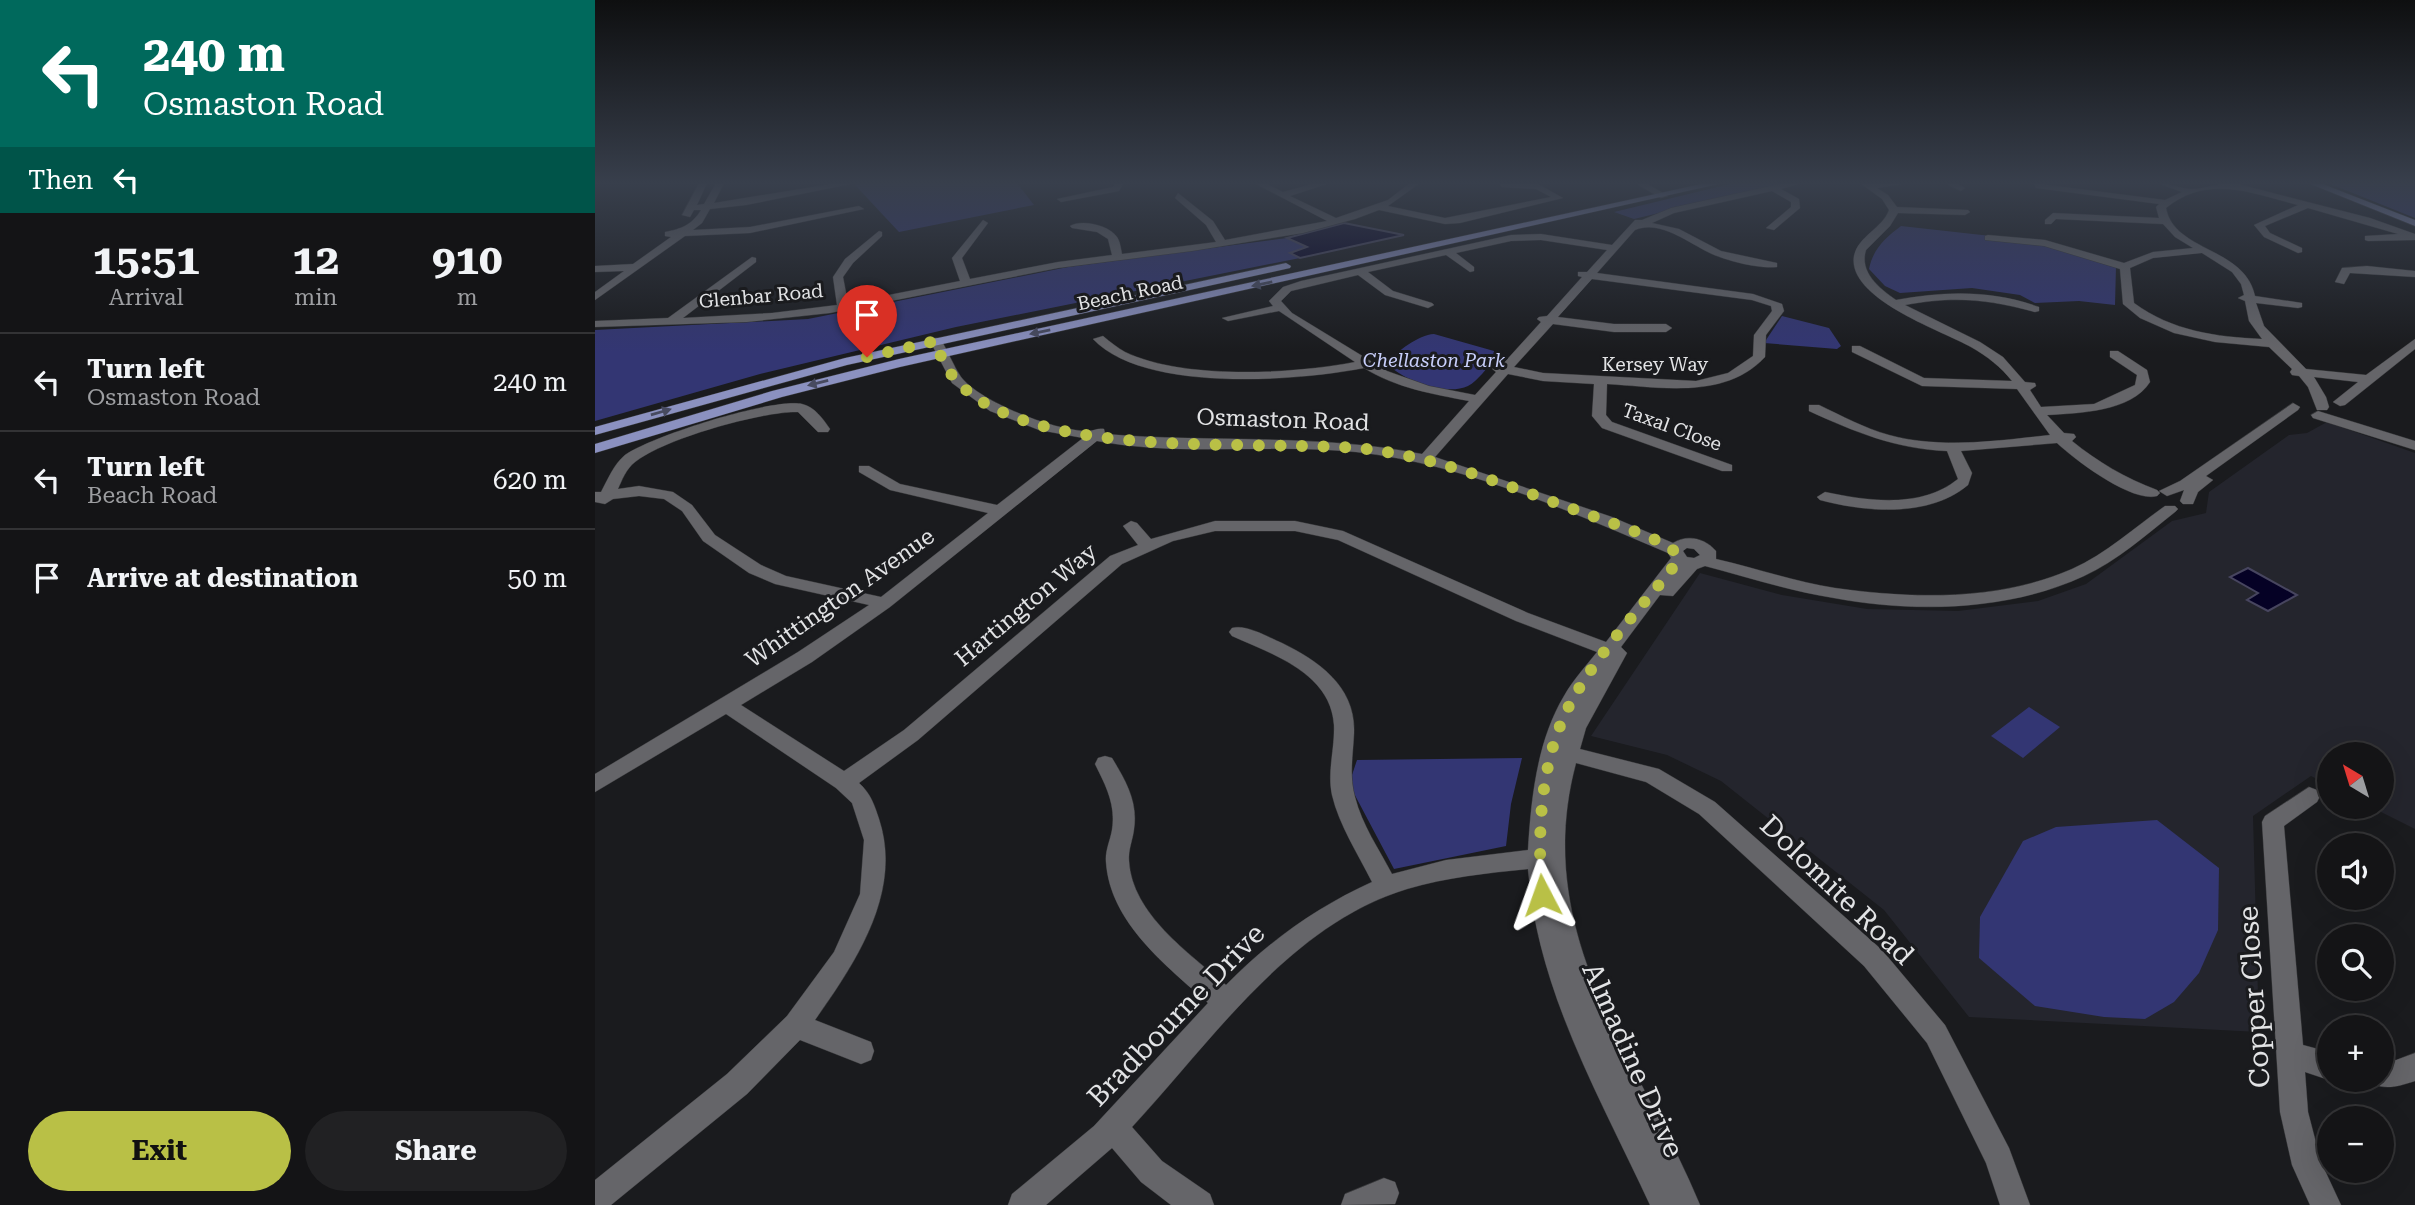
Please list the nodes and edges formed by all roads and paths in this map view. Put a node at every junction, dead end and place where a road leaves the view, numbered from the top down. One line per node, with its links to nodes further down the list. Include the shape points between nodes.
1 (661, 239): 25 (street)
2 (676, 239): 26 (street)
3 (874, 239): 41 (street, via 838,277)
4 (971, 239): 34 (street, via 957,258)
5 (1113, 239): 22 (street)
6 (1220, 239): 17 (street)
7 (1246, 239): 17 (street, Glenbar Road)
8 (1427, 239): 52 (main road, Beach Road)
9 (1507, 239): 21 (street)
10 (1548, 239): 18 (street)
11 (1619, 239): 18 (street)
12 (1692, 239): 24 (street, via 1718,253)
13 (1870, 239): 38 (street, via 1859,259 1869,282)
14 (2002, 239): 27 (street, via 2045,243)
15 (2185, 239): 19 (street)
16 (2276, 239): 20 (street)
17 (1222, 243): 22 (street, Glenbar Road)
18 (1610, 247): 31 (street)
19 (2203, 250): 27 (street, via 2144,256); 37 (street, via 2243,277)
20 (2298, 250)
21 (1448, 252): 29 (street); 30 (street)
22 (1118, 258): 34 (street, Glenbar Road)
23 (752, 260): 46 (street)
24 (1773, 265)
25 (621, 267): 26 (street); 28 (street); 35 (street)
26 (637, 267): 36 (street)
27 (2125, 267): 50 (street, via 2129,304 2148,319 2206,338)
28 (595, 269)
29 (1470, 269)
30 (1360, 271): 39 (street, via 1389,293); 42 (street, via 1287,289 1275,301)
31 (1586, 274): 45 (street); 59 (street, Kersey Way, via 1736,293 1778,307 1760,335 1759,357 1721,381 1696,385)
32 (2415, 274): 33 (street, via 2346,270)
33 (2340, 282)
34 (966, 283): 41 (street, Glenbar Road)
35 (595, 285)
36 (595, 297)
37 (2248, 298): 40 (street); 50 (street)
38 (1899, 302): 43 (street, via 1971,294 2011,299); 60 (street, via 1988,351)
39 (1428, 305)
40 (2298, 305)
41 (843, 306): 46 (street, Glenbar Road, via 796,314)
42 (1279, 308): 44 (street); 55 (street)
43 (2035, 309)
44 (1228, 318)
45 (1546, 319): 48 (street, via 1614,328); 56 (street)
46 (673, 320): 47 (street, Glenbar Road)
47 (595, 324)
48 (1666, 328)
49 (1099, 339): 55 (street, via 1148,364 1189,372 1306,374)
50 (2267, 343): 57 (street)
51 (2415, 343): 58 (street)
52 (944, 346): 67 (main road, Beach Road, one-way to 52, via 768,382); 68 (street, Osmaston Road, via 960,382 982,400 1034,422); 72 (main road, Beach Road, one-way to 72)
53 (1856, 349): 60 (street, via 1922,382)
54 (2114, 354): 65 (street, via 2143,373 2140,388 2096,408)
55 (1364, 363): 61 (street, via 1407,384)
56 (1501, 369): 59 (street, Kersey Way); 61 (street)
57 (2298, 373): 58 (street); 64 (street); 64 (street, via 2319,394)
58 (2369, 379): 62 (street)
59 (1601, 382): 74 (street, Taxal Close, via 1599,416 1607,425)
60 (2027, 386): 65 (street)
61 (1473, 399): 73 (street)
62 (2340, 402)
63 (1814, 408): 71 (street, via 1889,440)
64 (2316, 409): 70 (street); 78 (street, Osmaston Road, via 2292,402 2293,407); 78 (street, via 2279,425 2192,490 2187,509)
65 (2042, 411): 69 (street)
66 (823, 429): 76 (street, via 804,409 764,412 638,453 621,467)
67 (595, 431)
68 (1096, 435): 73 (street, Osmaston Road, via 1187,445 1318,445); 79 (street, Whittington Avenue)
69 (2065, 438): 71 (street, via 2011,445); 78 (street, via 2107,471)
70 (2415, 444)
71 (1951, 445): 77 (street, via 1965,479 1920,503 1902,507)
72 (595, 449)
73 (1423, 456): 82 (street, Osmaston Road, via 1630,529)
74 (1727, 468)
75 (864, 469): 79 (street, via 895,486)
76 (601, 497): 83 (street, via 648,497 671,503 690,515 709,538 755,569 782,580)
77 (1825, 497)
78 (2161, 497): 82 (street, Osmaston Road, via 2080,572 2037,588 1977,598 1868,597 1793,585)
79 (1001, 512): 83 (street, Whittington Avenue)
80 (1131, 526): 81 (street)
81 (1147, 545): 85 (street, Hartington Way, via 1215,526 1318,529 1388,554 1522,617); 89 (street, Hartington Way, via 1103,569 911,735)
82 (1690, 555): 85 (street, Almadine Drive)
83 (884, 603): 86 (street, Whittington Avenue)
84 (1238, 632): 93 (street, via 1294,658 1336,691 1343,711 1340,779 1346,808)
85 (1612, 651): 87 (street, Almadine Drive)
86 (727, 705): 89 (street); 90 (street, Whittington Avenue)
87 (1559, 751): 92 (street, Almadine Drive); 109 (street, Dolomite Road, via 1652,775 1707,808 1873,958 1936,1034 1999,1158)
88 (1105, 764): 94 (street, via 1126,809 1117,860 1128,898 1167,949)
89 (844, 782): 95 (street, via 862,799 875,840 872,894 843,960)
90 (595, 784)
91 (2309, 796): 97 (street, Copper Close, via 2273,822)
92 (1545, 858): 93 (street, Bradbourne Drive, via 1451,869); 107 (street, Almadine Drive, via 1552,947 1574,1013); 108 (street, Almadine Drive, via 1592,1015)
93 (1386, 887): 94 (street, Bradbourne Drive, via 1286,945)
94 (1226, 1001): 101 (street, Bradbourne Drive)
95 (796, 1025): 96 (street); 103 (street, via 737,1084)
96 (861, 1051)
97 (2289, 1054): 98 (street); 110 (street, Copper Close, via 2294,1112 2307,1165)
98 (2317, 1062)
99 (2415, 1067): 100 (street)
100 (2394, 1074)
101 (1114, 1126): 104 (street, Bradbourne Drive); 105 (street, via 1138,1160 1166,1186)
102 (1384, 1193): 106 (street)
103 (595, 1199)
104 (1023, 1205)
105 (1199, 1205)
106 (1356, 1205)
107 (1665, 1205)
108 (1685, 1205)
109 (2015, 1205)
110 (2326, 1205)

